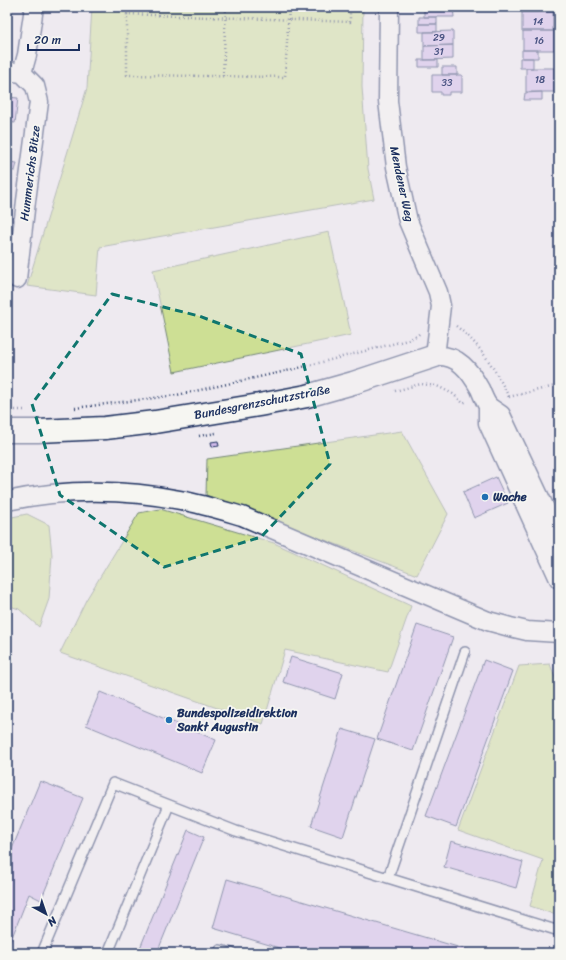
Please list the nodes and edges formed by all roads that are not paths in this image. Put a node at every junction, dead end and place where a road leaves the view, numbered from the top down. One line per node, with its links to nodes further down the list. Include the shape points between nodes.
1 (34, 7): 3 (street, Hummerichs Bitze, via 27,55)
2 (389, 7): 5 (street, Mendener Weg, via 388,101 396,167 408,221 438,292 441,306)
3 (15, 72): 4 (street, Hummerichs Bitze, via 35,86 39,102)
4 (17, 279)
5 (435, 356): 6 (street, Bundesgrenzschutzstraße, via 353,383 259,406 105,428); 8 (street, Bundesgrenzschutzstraße, via 443,355 460,363 470,373 488,405 501,415 514,461)
6 (7, 431)
7 (7, 501): 11 (street, via 58,493 102,492 180,500 242,516 488,621 527,631)
8 (540, 518): 9 (street); 10 (street)
9 (559, 538)
10 (559, 579)
11 (559, 633)
12 (465, 652): 14 (lane)
13 (169, 805): 14 (lane, via 236,830); 16 (lane, via 113,783); 17 (lane)
14 (388, 878): 15 (lane)
15 (559, 931)
16 (42, 953)
17 (108, 953)
18 (218, 953): 19 (lane, via 220,950)
19 (232, 953)

